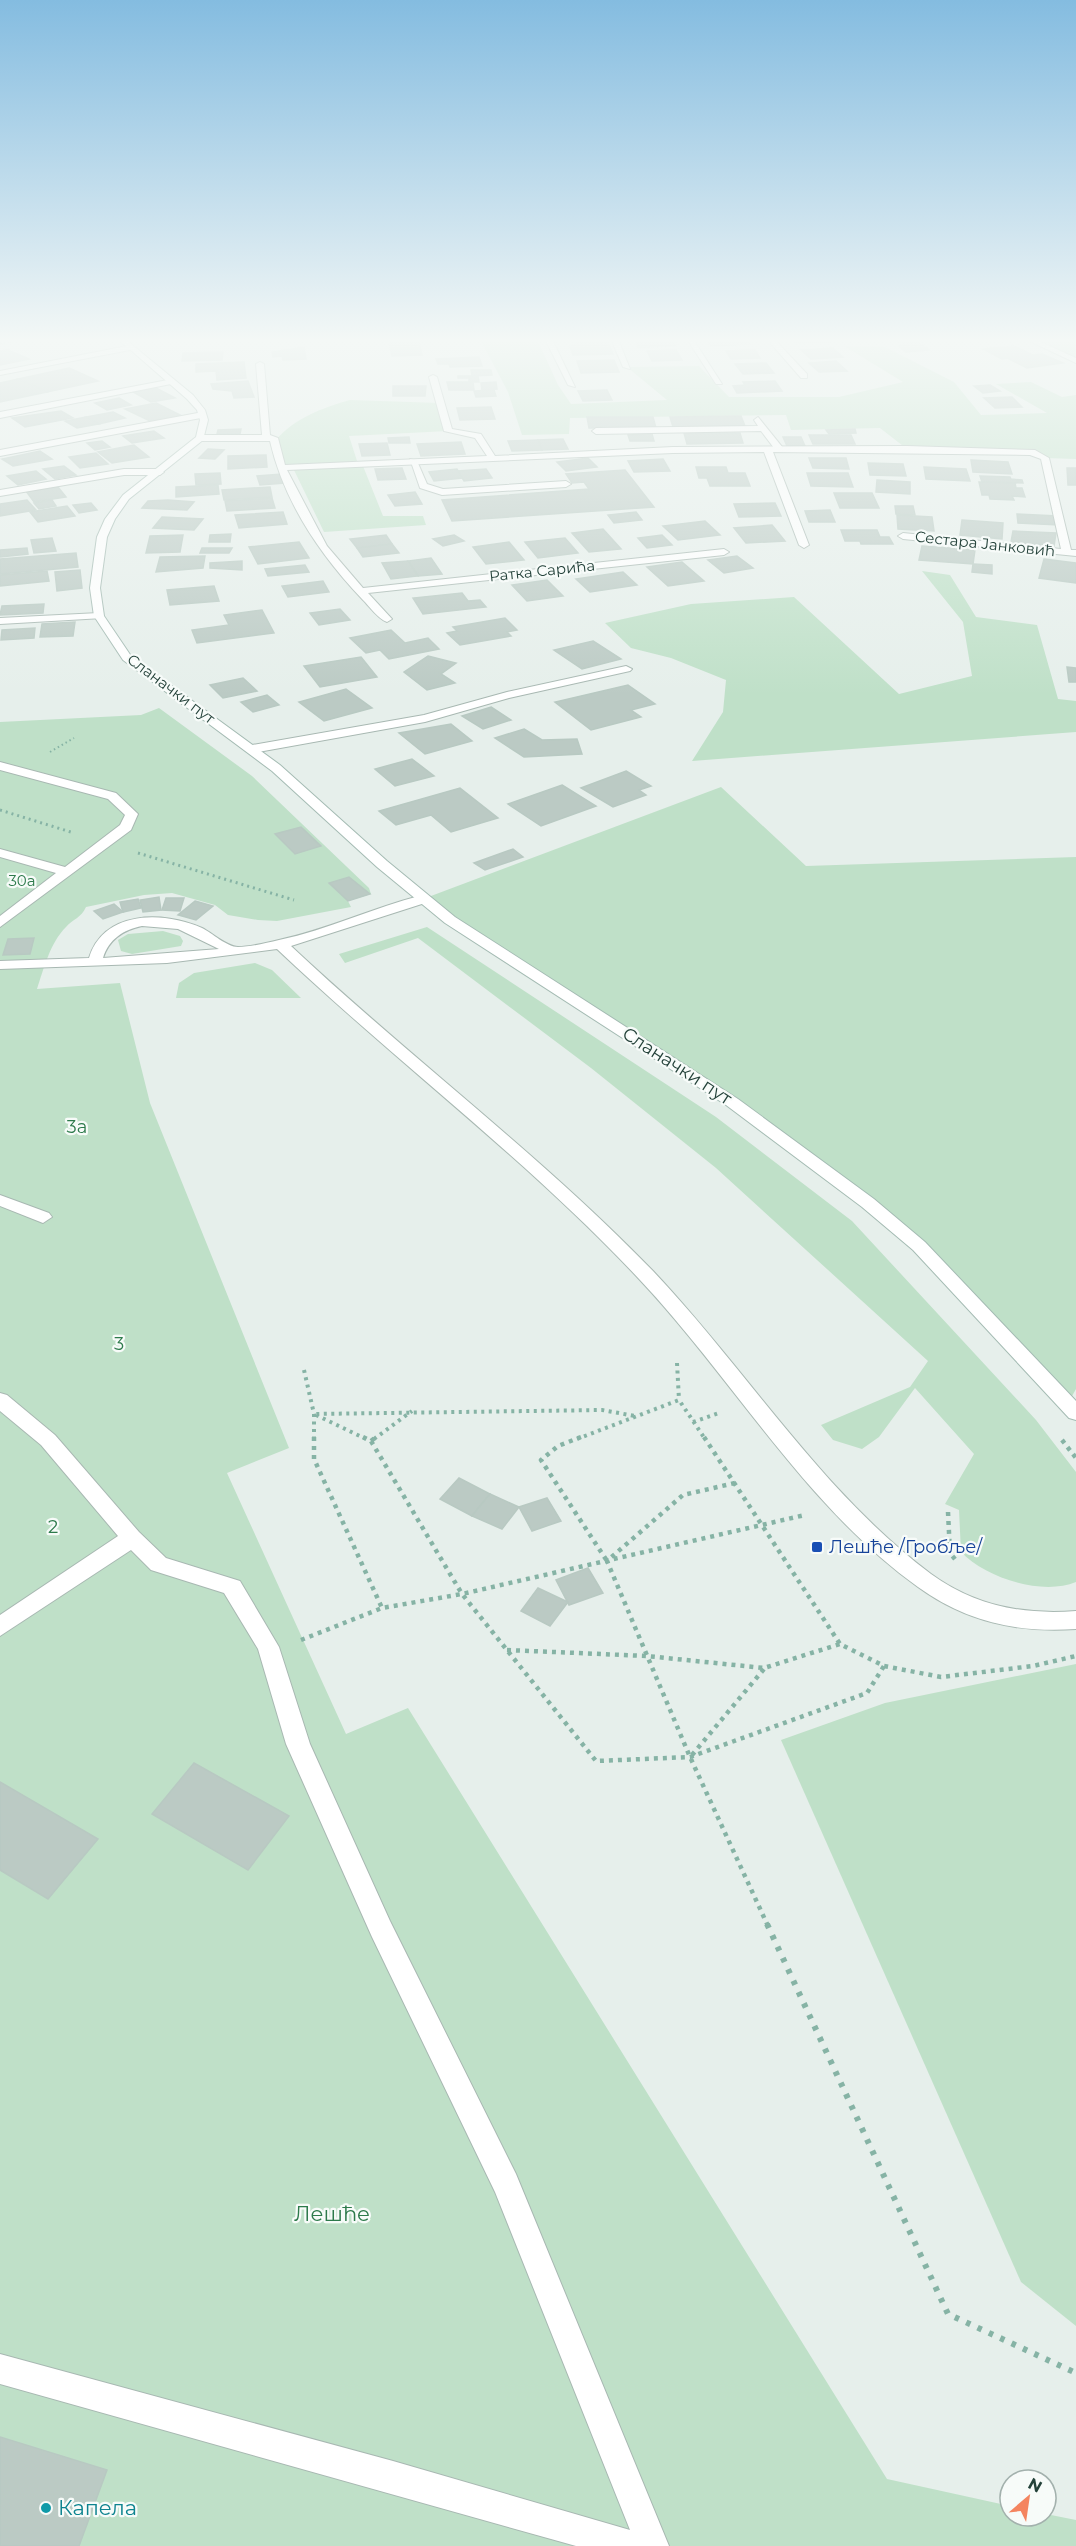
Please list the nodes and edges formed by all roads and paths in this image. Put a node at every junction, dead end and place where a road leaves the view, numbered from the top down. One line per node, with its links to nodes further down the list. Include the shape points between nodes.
1 (177, 458): 8 (street, Сланачки пут)
2 (279, 458): 7 (street)
3 (476, 458): 6 (street, Сестара Јанковић)
4 (771, 458): 12 (street)
5 (1045, 458): 14 (street, Сестара Јанковић)
6 (413, 461): 7 (street, Сестара Јанковић); 9 (street, via 423,486 442,492)
7 (281, 468): 15 (street, via 322,547)
8 (160, 472): 10 (street, via 124,472); 16 (street, Сланачки пут, via 126,497 102,537 95,588)
9 (566, 484)
10 (0, 493)
11 (903, 536): 14 (street, Сестара Јанковић)
12 (804, 546)
13 (724, 552): 15 (street, Ратка Сарића)
14 (1071, 553)
15 (361, 591): 17 (street)
16 (99, 616): 18 (street); 20 (street, Сланачки пут, via 134,663)
17 (387, 619)
18 (0, 621)
19 (626, 669): 20 (street, via 425,718)
20 (252, 749): 26 (street, Сланачки пут)
21 (0, 766): 23 (street, via 112,796 132,814 126,827)
22 (0, 810): 23 (path)
23 (106, 843): 25 (street); 27 (path)
24 (0, 853): 25 (street)
25 (66, 872): 28 (street)
26 (423, 899): 29 (street); 39 (street, Сланачки пут, via 796,1146 919,1246)
27 (294, 900)
28 (0, 923)
29 (280, 944): 30 (street); 49 (street, via 362,1020 500,1136 639,1267)
30 (233, 952): 31 (street); 31 (street, via 207,935 157,921 127,925 105,936)
31 (95, 961): 32 (street)
32 (0, 965)
33 (0, 1200): 34 (street)
34 (43, 1217)
35 (677, 1363): 38 (path)
36 (304, 1370): 42 (path)
37 (0, 1400): 52 (street, via 48,1440)
38 (679, 1400): 43 (path); 44 (path)
39 (1073, 1406)
40 (412, 1410): 42 (path); 43 (path, via 602,1410); 46 (path)
41 (719, 1413): 44 (path)
42 (314, 1414): 46 (path); 56 (path, via 314,1459)
43 (635, 1416): 53 (path, via 558,1446 541,1460)
44 (693, 1422): 48 (path)
45 (1057, 1434): 47 (path)
46 (371, 1441): 55 (path)
47 (1076, 1458)
48 (735, 1483): 51 (path); 53 (path, via 683,1495)
49 (841, 1506): 51 (path); 57 (street, via 925,1581 970,1605 1031,1622)
50 (948, 1512): 54 (path, via 950,1553)
51 (764, 1526): 53 (path); 59 (path)
52 (132, 1538): 58 (street); 61 (street, via 159,1564 232,1587)
53 (607, 1561): 55 (path); 62 (path)
54 (964, 1569)
55 (462, 1594): 56 (path); 60 (path)
56 (382, 1608): 61 (path)
57 (1076, 1620)
58 (0, 1627)
59 (840, 1644): 64 (path); 65 (path)
60 (507, 1650): 62 (path); 66 (path, via 596,1761)
61 (270, 1654): 70 (street, via 298,1744 381,1929 506,2184)
62 (647, 1656): 65 (path); 66 (path)
63 (1076, 1656): 64 (path, via 1034,1666 941,1677)
64 (884, 1666): 66 (path, via 867,1692)
65 (764, 1668): 66 (path)
66 (690, 1757): 68 (path, via 948,2314)
67 (0, 2369): 69 (street)
68 (1076, 2373)
69 (631, 2546)
70 (652, 2546)

